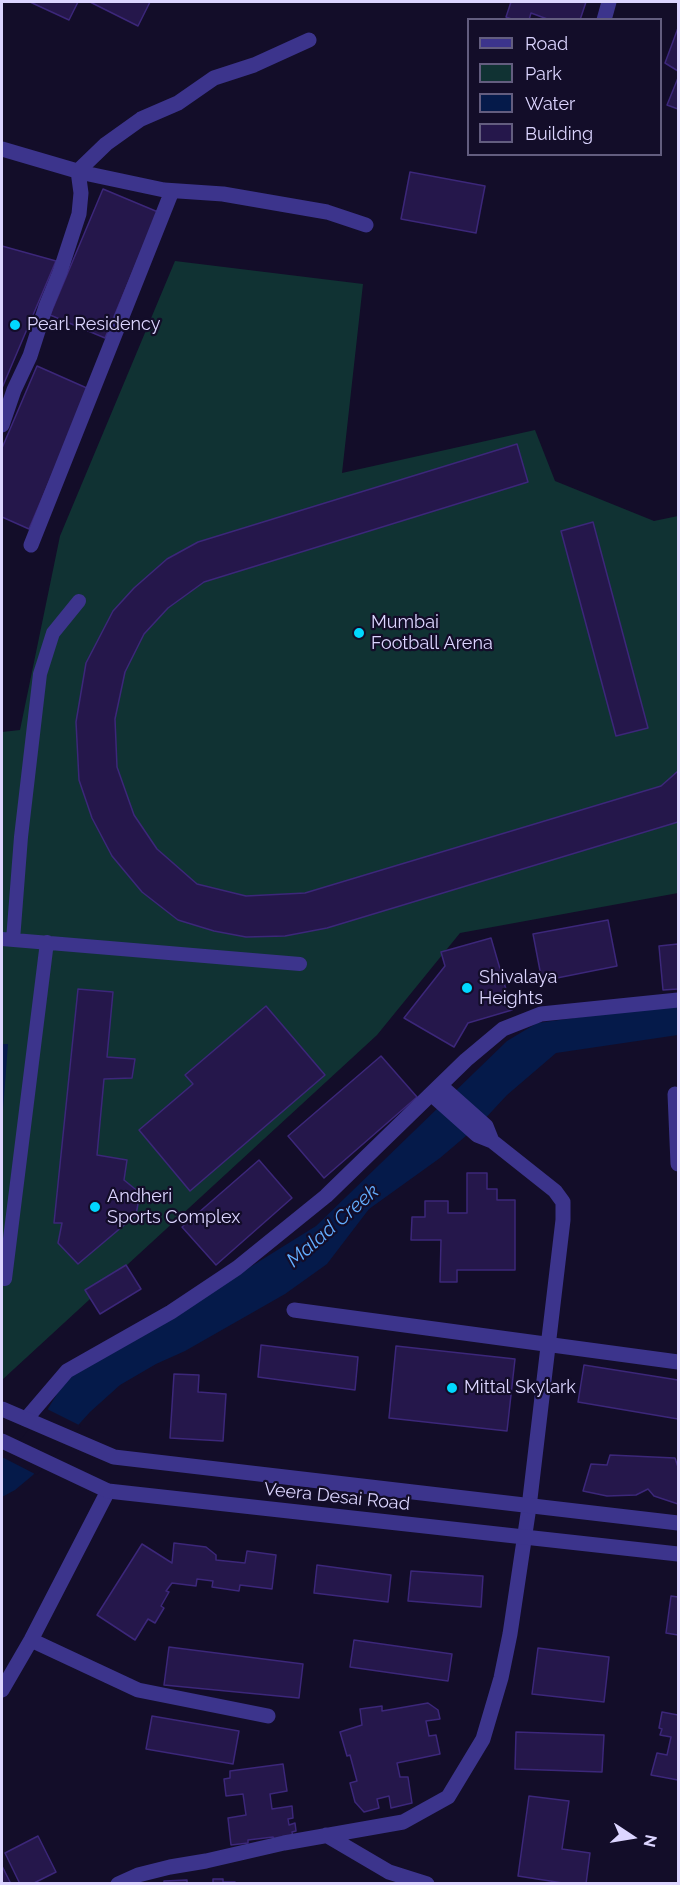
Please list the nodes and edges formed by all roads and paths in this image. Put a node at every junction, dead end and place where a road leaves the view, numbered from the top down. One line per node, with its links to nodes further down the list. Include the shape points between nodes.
1 (609, 2): 2 (street)
2 (605, 18)
3 (309, 40): 5 (street, via 214,78 178,104 141,119)
4 (2, 149): 5 (street)
5 (78, 171): 6 (street); 8 (street, via 79,214)
6 (172, 191): 7 (street, via 224,194 327,212); 9 (street)
7 (366, 225)
8 (2, 425)
9 (31, 545)
10 (80, 601): 11 (lane, via 53,633 40,674)
11 (8, 939): 12 (lane)
12 (47, 942): 13 (lane); 18 (lane)
13 (300, 964)
14 (678, 1000): 15 (street, via 541,1014 502,1029)
15 (440, 1094): 20 (street, via 563,1202); 23 (street, via 326,1196 237,1268 171,1312 67,1371)
16 (675, 1094): 17 (street)
17 (678, 1164)
18 (5, 1279)
19 (294, 1310): 20 (street)
20 (548, 1345): 21 (street); 26 (street)
21 (678, 1362)
22 (2, 1409): 23 (street)
23 (32, 1422): 26 (street, via 114,1457)
24 (2, 1441): 25 (street, Veera Desai Road)
25 (108, 1491): 28 (street, Veera Desai Road); 30 (street)
26 (528, 1505): 27 (street); 28 (street)
27 (678, 1523)
28 (524, 1537): 29 (street, Veera Desai Road); 33 (street, via 510,1634 492,1709 483,1739 448,1797 403,1822)
29 (678, 1554)
30 (31, 1640): 31 (street); 32 (street, via 138,1690)
31 (2, 1690)
32 (268, 1716)
33 (326, 1835): 34 (street, via 138,1875); 35 (street, via 389,1872)
34 (118, 1884)
35 (427, 1884)

